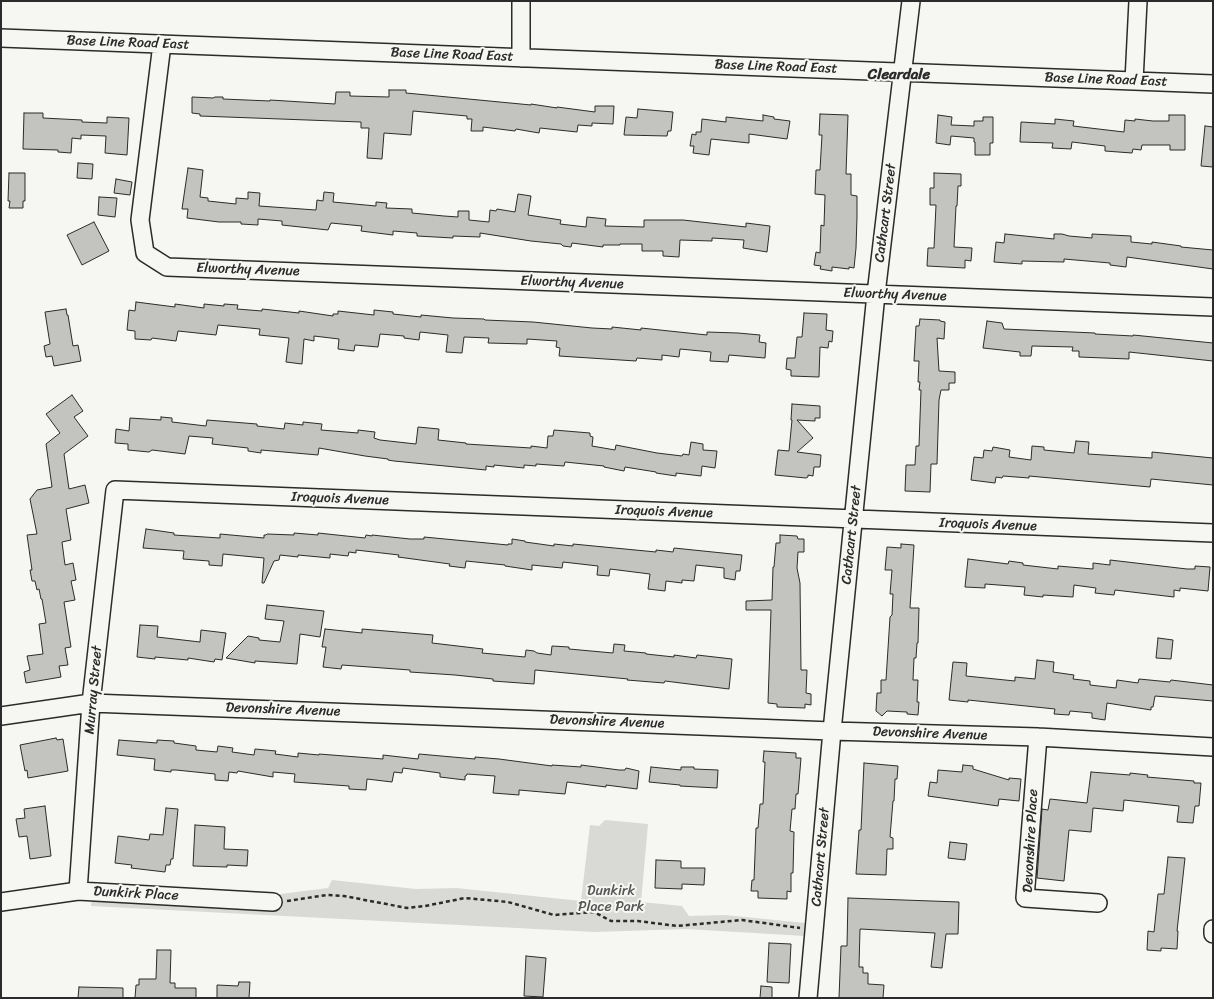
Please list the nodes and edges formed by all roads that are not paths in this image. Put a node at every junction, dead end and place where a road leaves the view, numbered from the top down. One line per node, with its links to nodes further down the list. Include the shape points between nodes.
1 (521, 1): 6 (street)
2 (911, 1): 7 (street)
3 (1138, 1): 8 (street)
4 (1, 38): 5 (street, Base Line Road East)
5 (162, 44): 6 (street, Base Line Road East); 10 (street, Elworthy Avenue, via 140,220 145,252 167,267)
6 (521, 58): 7 (street, Base Line Road East)
7 (903, 72): 8 (street, Base Line Road East); 10 (street, Cathcart Street)
8 (1134, 81): 9 (street, Base Line Road East)
9 (1213, 84)
10 (876, 294): 11 (street, Elworthy Avenue); 13 (street, Cathcart Street)
11 (1213, 307)
12 (115, 490): 13 (street, Iroquois Avenue); 15 (street, Murray Street)
13 (853, 520): 14 (street, Iroquois Avenue); 17 (street, Cathcart Street)
14 (1213, 533)
15 (91, 703): 16 (street, Devonshire Avenue); 17 (street, Devonshire Avenue); 20 (street, Murray Street)
16 (1, 716)
17 (832, 731): 18 (street, Devonshire Avenue); 26 (street, Cathcart Street)
18 (1038, 737): 19 (street, Devonshire Avenue); 23 (street, Devonshire Place, via 1025,898)
19 (1213, 747)
20 (78, 890): 21 (street, Dunkirk Place); 22 (street, Dunkirk Place)
21 (1, 902)
22 (273, 902)
23 (1098, 903)
24 (1213, 929): 25 (street)
25 (1213, 934)
26 (808, 998)

